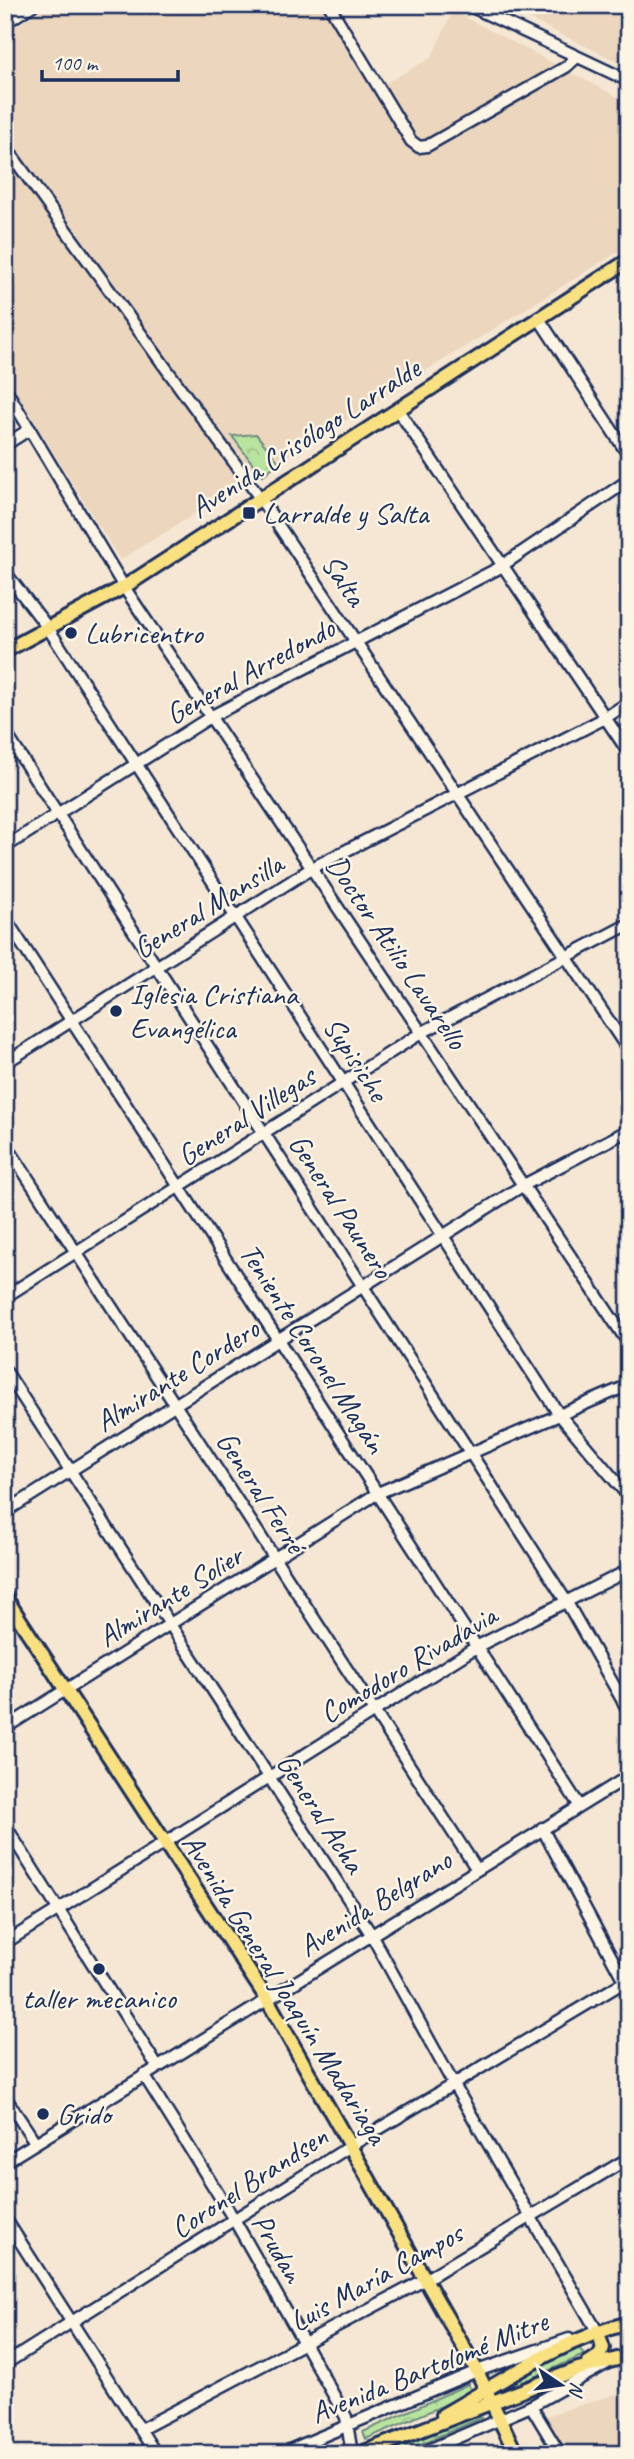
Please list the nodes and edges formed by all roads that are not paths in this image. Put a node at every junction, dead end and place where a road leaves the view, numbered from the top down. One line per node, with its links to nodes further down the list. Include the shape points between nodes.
1 (33, 5): 4 (street)
2 (329, 5): 5 (street, via 411,141 419,147)
3 (468, 5): 5 (street)
4 (5, 23)
5 (577, 57): 6 (street)
6 (629, 81)
7 (5, 146): 16 (street, Salta)
8 (629, 260): 9 (main road, Avenida Crisólogo Larralde)
9 (538, 317): 11 (main road, Avenida Crisólogo Larralde); 14 (street)
10 (5, 388): 12 (street, Doctor Atilio Lavarello)
11 (398, 410): 16 (main road, Avenida Crisólogo Larralde); 17 (street)
12 (30, 429): 13 (street); 19 (street, Doctor Atilio Lavarello)
13 (5, 445)
14 (629, 456)
15 (629, 480): 17 (street, General Arredondo)
16 (260, 498): 19 (main road, Avenida Crisólogo Larralde); 21 (street, Salta)
17 (504, 564): 21 (street, General Arredondo); 25 (street)
18 (5, 572): 20 (street, Supisiche)
19 (124, 587): 20 (main road, Avenida Crisólogo Larralde); 24 (street, Doctor Atilio Lavarello)
20 (48, 628): 22 (main road, Avenida Crisólogo Larralde); 28 (street, Supisiche)
21 (355, 642): 24 (street, General Arredondo); 29 (street, Salta)
22 (5, 651)
23 (629, 702): 25 (street, General Mansilla)
24 (212, 716): 28 (street, General Arredondo); 32 (street, Doctor Atilio Lavarello)
25 (605, 718): 27 (street); 29 (street, General Mansilla)
26 (5, 732): 30 (street, General Paunero)
27 (629, 753)
28 (136, 764): 30 (street, General Arredondo); 34 (street, Supisiche)
29 (458, 794): 32 (street, General Mansilla); 36 (street, Salta)
30 (58, 813): 31 (street, General Arredondo); 37 (street, General Paunero)
31 (5, 846)
32 (312, 869): 34 (street, General Mansilla); 39 (street, Doctor Atilio Lavarello)
33 (5, 918): 38 (street, Teniente Coronel Magán)
34 (235, 919): 37 (street, General Mansilla); 42 (street, Supisiche)
35 (629, 924): 36 (street, General Villegas)
36 (566, 957): 39 (street, General Villegas); 40 (street, Salta)
37 (157, 968): 38 (street, General Mansilla); 44 (street, General Paunero)
38 (71, 1020): 41 (street, General Mansilla); 47 (street, Teniente Coronel Magán)
39 (421, 1033): 42 (street, General Villegas); 46 (street, Doctor Atilio Lavarello)
40 (629, 1051)
41 (5, 1063)
42 (342, 1083): 44 (street, General Villegas); 48 (street, Supisiche)
43 (629, 1130): 46 (street, Almirante Cordero)
44 (265, 1133): 47 (street, General Villegas); 50 (street, General Paunero)
45 (5, 1143): 49 (street, General Ferré)
46 (522, 1186): 48 (street, Almirante Cordero); 53 (street, Doctor Atilio Lavarello)
47 (180, 1187): 49 (street, General Villegas); 52 (street, Teniente Coronel Magán)
48 (442, 1237): 50 (street, Almirante Cordero); 57 (street, Supisiche)
49 (76, 1252): 51 (street, General Villegas); 56 (street, General Ferré)
50 (363, 1285): 52 (street, Almirante Cordero); 58 (street, General Paunero)
51 (5, 1297)
52 (279, 1339): 56 (street, Almirante Cordero); 60 (street, Teniente Coronel Magán)
53 (629, 1344)
54 (5, 1370): 59 (street, General Acha)
55 (629, 1385): 57 (street, Almirante Solier)
56 (175, 1404): 59 (street, Almirante Cordero); 63 (street, General Ferré)
57 (558, 1413): 58 (street, Almirante Solier); 61 (street, Supisiche)
58 (470, 1451): 60 (street, Almirante Solier); 66 (street, General Paunero)
59 (71, 1471): 62 (street, Almirante Cordero); 67 (street, General Acha)
60 (378, 1493): 63 (street, Almirante Solier); 68 (street, Teniente Coronel Magán)
61 (629, 1497)
62 (5, 1512)
63 (275, 1559): 67 (street, Almirante Solier); 70 (street, General Ferré)
64 (629, 1570): 66 (street, Comodoro Rivadavia)
65 (5, 1597): 69 (main road, Avenida General Joaquín Madariaga)
66 (566, 1601): 68 (street, Comodoro Rivadavia); 71 (street, General Paunero)
67 (170, 1625): 69 (street, Almirante Solier); 74 (street, General Acha)
68 (478, 1646): 70 (street, Comodoro Rivadavia); 75 (street, Teniente Coronel Magán)
69 (67, 1691): 72 (street, Almirante Solier); 78 (main road, Avenida General Joaquín Madariaga)
70 (376, 1711): 74 (street, Comodoro Rivadavia); 79 (street, General Ferré)
71 (629, 1712)
72 (5, 1728)
73 (629, 1776): 75 (street, Avenida Belgrano)
74 (269, 1778): 78 (street, Comodoro Rivadavia); 81 (street, General Acha)
75 (579, 1805): 77 (street, Avenida Belgrano)
76 (5, 1825): 80 (street)
77 (542, 1828): 79 (street, Avenida Belgrano); 83 (street)
78 (165, 1843): 80 (street, Comodoro Rivadavia); 84 (main road, Avenida General Joaquín Madariaga)
79 (476, 1868): 81 (street, Avenida Belgrano)
80 (61, 1909): 82 (street, Comodoro Rivadavia); 85 (street)
81 (371, 1934): 84 (street, Avenida Belgrano); 87 (street, General Acha)
82 (5, 1943)
83 (627, 1984): 87 (street, Coronel Brandsen)
84 (267, 1999): 85 (street, Avenida Belgrano); 90 (main road, Avenida General Joaquín Madariaga)
85 (157, 2066): 86 (street, Avenida Belgrano)
86 (144, 2075): 89 (street, Avenida Belgrano); 95 (street, Prudan)
87 (454, 2085): 90 (street, Coronel Brandsen); 94 (street, General Acha)
88 (5, 2097): 89 (street)
89 (35, 2142): 92 (street, Avenida Belgrano)
90 (352, 2145): 95 (street, Coronel Brandsen); 96 (main road, Avenida General Joaquín Madariaga)
91 (629, 2158): 94 (street, Luis María Campos)
92 (5, 2162)
93 (5, 2217): 97 (street)
94 (532, 2218): 96 (street, Luis María Campos); 99 (street, General Acha)
95 (235, 2221): 97 (street, Coronel Brandsen); 100 (street, Prudan)
96 (426, 2279): 100 (street, Luis María Campos); 105 (main road, Avenida General Joaquín Madariaga)
97 (72, 2322): 103 (street, Coronel Brandsen); 110 (street)
98 (629, 2323): 99 (main road, Avenida Bartolomé Mitre)
99 (597, 2331): 104 (main road, via 602,2353); 105 (street, Avenida Bartolomé Mitre); 106 (main road, Avenida Bartolomé Mitre)
100 (305, 2344): 109 (street, Prudan); 110 (street, Luis María Campos)
101 (629, 2356): 102 (main road, Avenida Bartolomé Mitre)
102 (609, 2361): 104 (main road, Avenida Bartolomé Mitre); 107 (street, Avenida Bartolomé Mitre)
103 (5, 2364)
104 (578, 2369): 106 (main road, Avenida Bartolomé Mitre)
105 (477, 2371): 106 (main road, Avenida General Joaquín Madariaga); 109 (street, Avenida Bartolomé Mitre)
106 (490, 2396): 108 (main road, Avenida General Joaquín Madariaga); 114 (main road, Avenida Bartolomé Mitre)
107 (531, 2406): 108 (street, Avenida Bartolomé Mitre); 117 (street)
108 (501, 2419): 115 (street, Avenida Bartolomé Mitre); 116 (main road, Avenida General Joaquín Madariaga)
109 (349, 2426): 112 (street, Avenida Bartolomé Mitre); 113 (street, Prudan)
110 (141, 2429): 111 (street)
111 (156, 2454)
112 (280, 2454)
113 (352, 2454)
114 (359, 2454)
115 (419, 2454)
116 (516, 2454)
117 (560, 2454)

